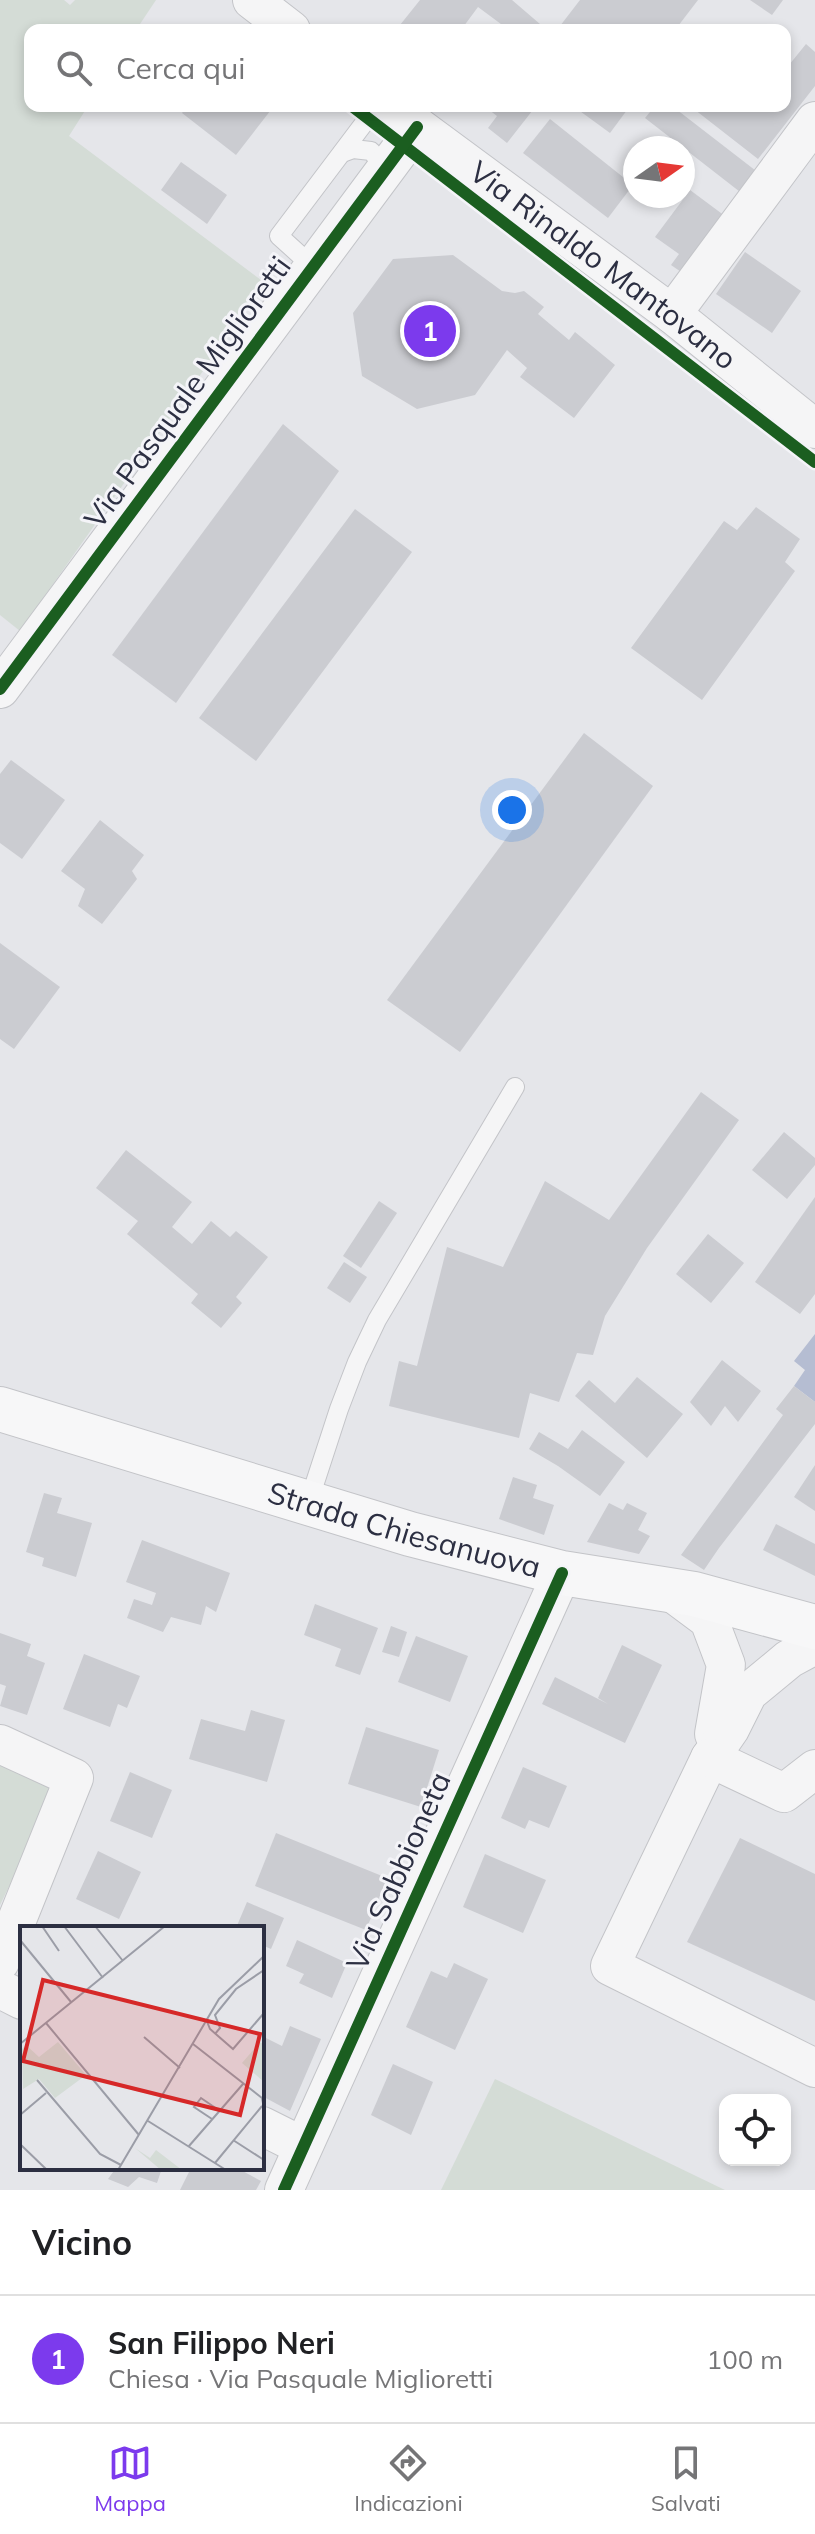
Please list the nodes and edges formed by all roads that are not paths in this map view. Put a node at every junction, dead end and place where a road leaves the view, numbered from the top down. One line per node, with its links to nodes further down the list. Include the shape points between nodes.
1 (252, 0): 2 (street)
2 (283, 24)
3 (373, 112): 6 (lane)
4 (403, 117): 7 (street, Via Pasquale Miglioretti); 9 (street, Via Rinaldo Mantovano)
5 (815, 121): 9 (street)
6 (342, 153): 7 (lane, via 371,151); 8 (lane, via 279,236)
7 (382, 174): 8 (street, Via Pasquale Miglioretti)
8 (312, 266): 11 (street, Via Pasquale Miglioretti)
9 (672, 314): 10 (street, Via Rinaldo Mantovano)
10 (815, 429)
11 (0, 689)
12 (515, 1087): 14 (lane, via 377,1320 339,1409)
13 (0, 1409): 14 (main road, Strada Chiesanuova)
14 (308, 1504): 15 (main road, Strada Chiesanuova)
15 (562, 1573): 16 (main road, Strada Chiesanuova); 27 (street, Via Sabbioneta)
16 (668, 1590): 17 (main road, Strada Chiesanuova); 20 (street, via 709,1620 726,1665)
17 (815, 1627)
18 (815, 1645): 20 (street, via 748,1693)
19 (0, 1744): 22 (street, via 74,1778)
20 (710, 1758): 21 (street, via 784,1793); 25 (street, via 610,1966)
21 (815, 1769)
22 (0, 1962)
23 (0, 1989): 24 (street)
24 (20, 1999)
25 (815, 2068)
26 (264, 2127): 27 (street)
27 (302, 2146): 28 (street, Via Sabbioneta)
28 (284, 2190)

